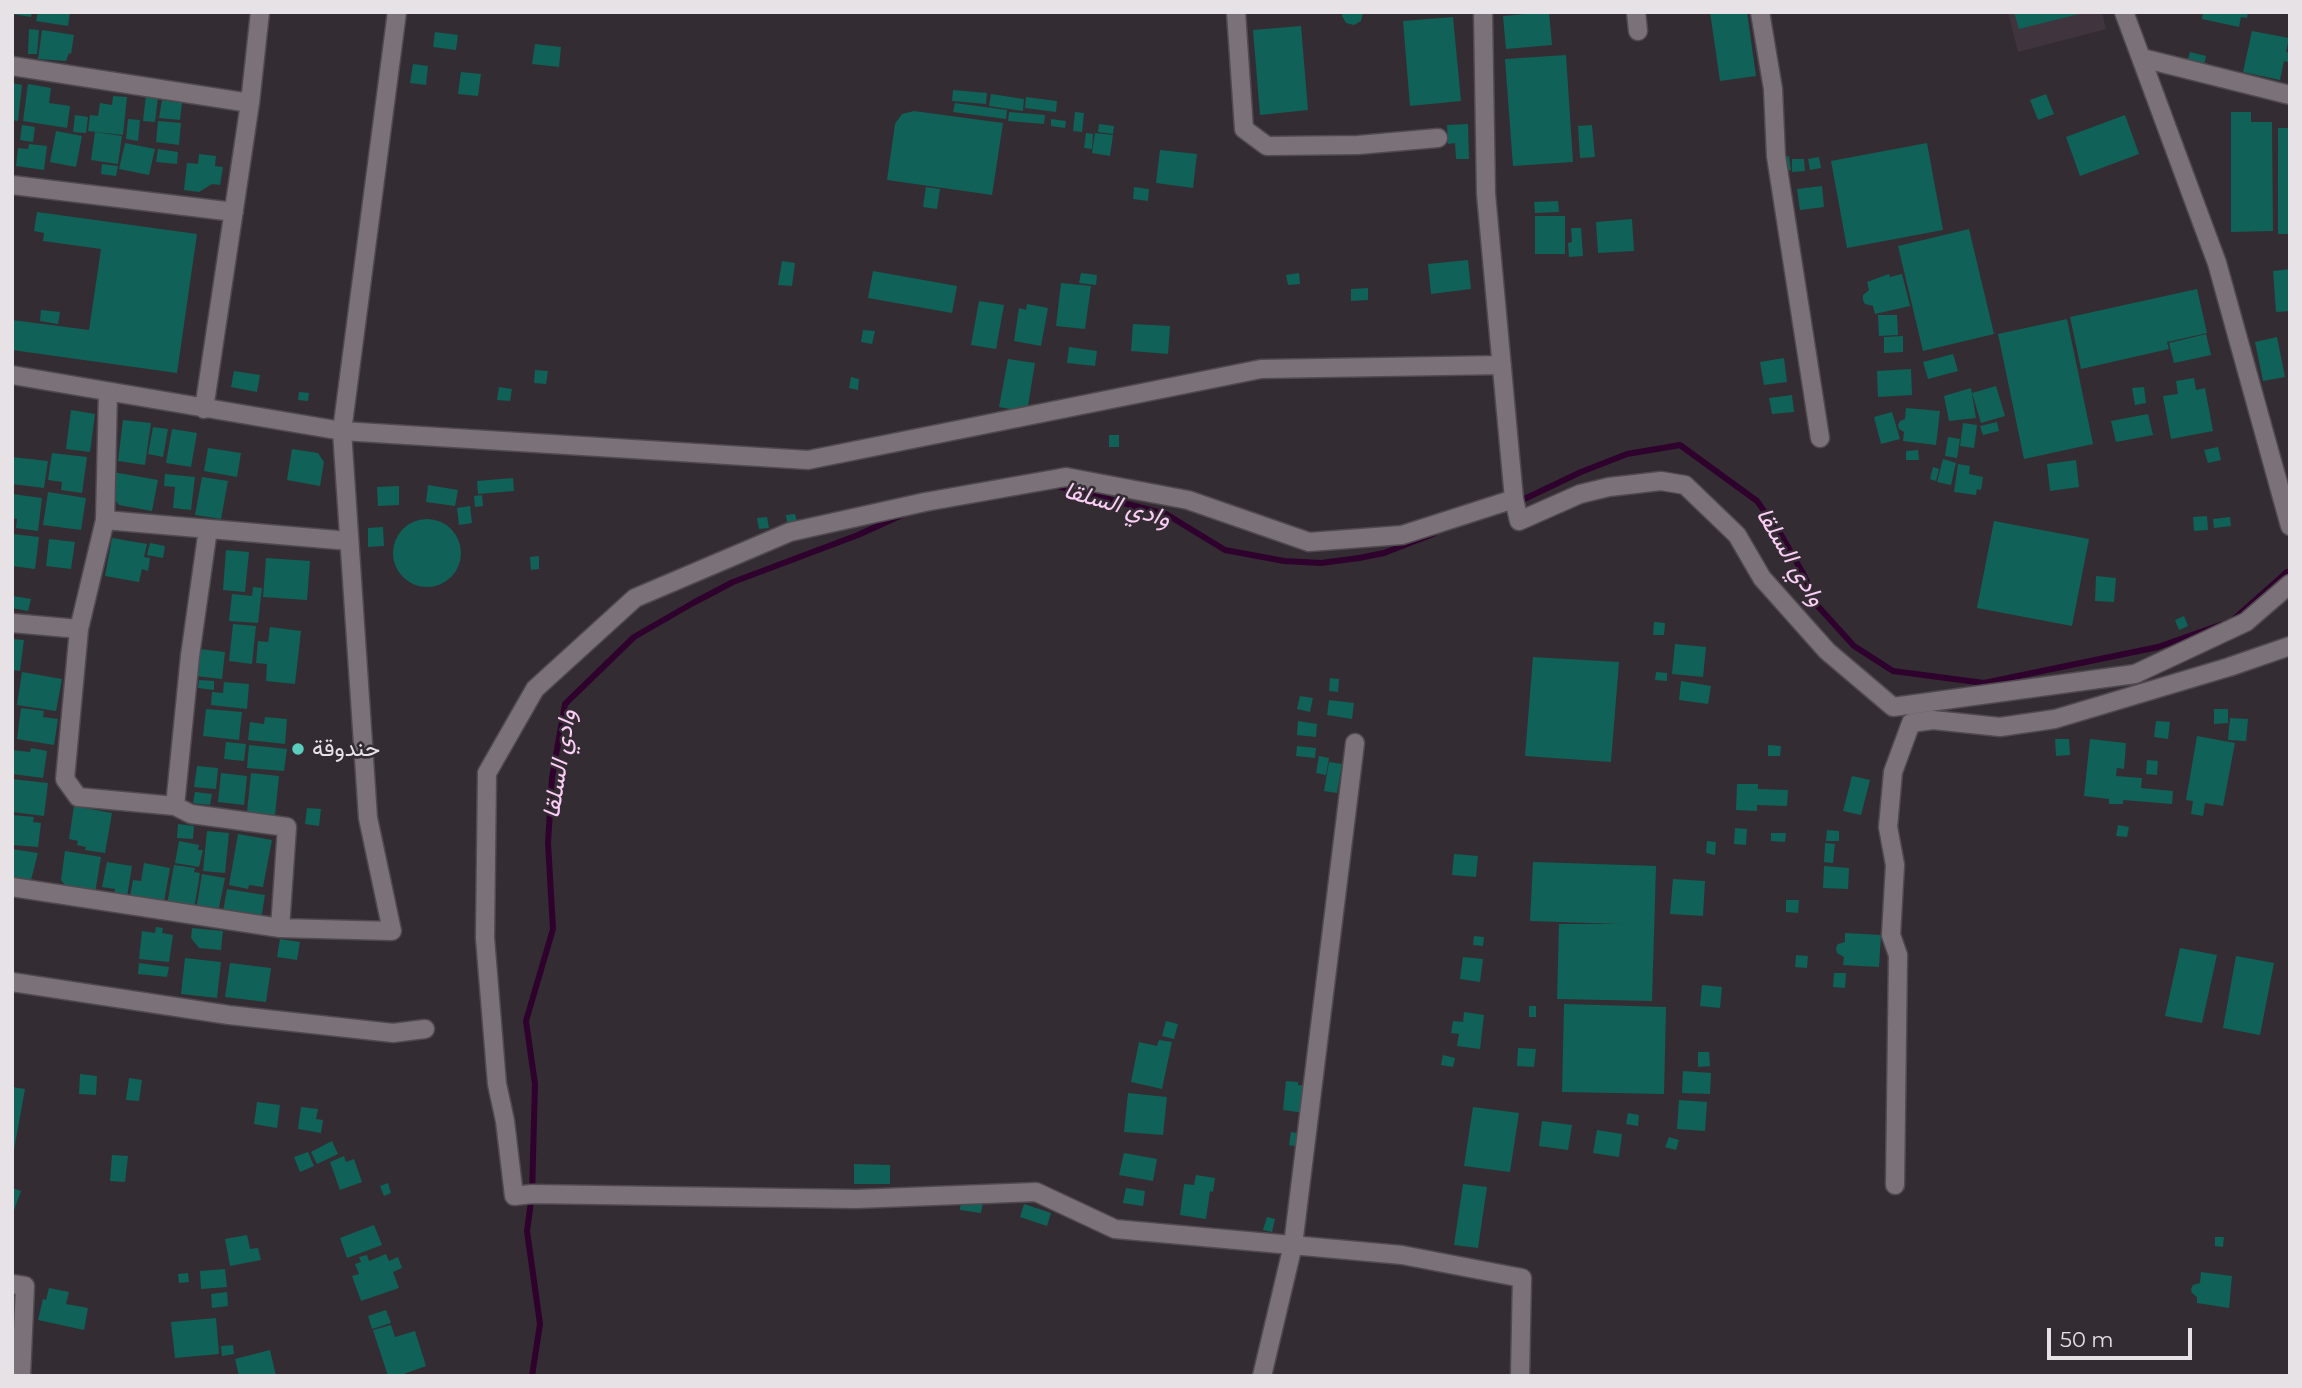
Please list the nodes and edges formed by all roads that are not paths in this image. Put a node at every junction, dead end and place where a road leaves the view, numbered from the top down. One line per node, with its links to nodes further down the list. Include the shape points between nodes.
1 (260, 12): 12 (street)
2 (397, 12): 20 (street)
3 (1236, 12): 13 (street, via 1244,129 1267,146)
4 (1483, 12): 16 (street, via 1485,163)
5 (1636, 12): 8 (street)
6 (1760, 12): 21 (street, via 1773,89 1776,156)
7 (2124, 12): 9 (street)
8 (1638, 31)
9 (2142, 58): 11 (street); 24 (street, via 2217,263)
10 (12, 66): 12 (street)
11 (2290, 95)
12 (250, 103): 15 (street)
13 (1438, 138)
14 (12, 185): 15 (street)
15 (234, 212): 19 (street)
16 (1502, 365): 20 (street, via 1261,369 808,460); 22 (street)
17 (12, 375): 18 (street)
18 (108, 392): 19 (street); 23 (street)
19 (204, 409): 20 (street)
20 (342, 431): 26 (street)
21 (1820, 438)
22 (1514, 499): 27 (street, via 1519,521 1580,494 1609,487 1661,481 1685,485 1737,535 1762,578 1827,651 1893,707 2135,674 2246,622); 38 (street, via 1402,535 1309,542 1188,500 1066,477 790,532 635,598 535,689 488,773 485,938 497,1084 513,1196 856,1199 1036,1192 1115,1228)
23 (105, 520): 25 (street); 29 (street)
24 (2290, 526)
25 (208, 529): 26 (street); 32 (street)
26 (349, 541): 34 (street, via 368,818 392,931)
27 (2290, 584)
28 (12, 622): 29 (street)
29 (79, 629): 32 (street, via 65,779 78,797)
30 (2290, 646): 37 (street, via 2055,719 2000,727 1933,720 1911,723 1893,772 1888,827 1895,865 1891,935 1898,955)
31 (1355, 743): 38 (street)
32 (175, 806): 34 (street, via 191,814 287,827)
33 (12, 887): 34 (street)
34 (280, 928)
35 (12, 982): 36 (street, via 229,1015 393,1032)
36 (425, 1028)
37 (1895, 1185)
38 (1293, 1245): 41 (street); 42 (street, via 1402,1255 1522,1278)
39 (12, 1284): 40 (street, via 25,1286)
40 (21, 1376)
41 (1262, 1376)
42 (1520, 1376)

